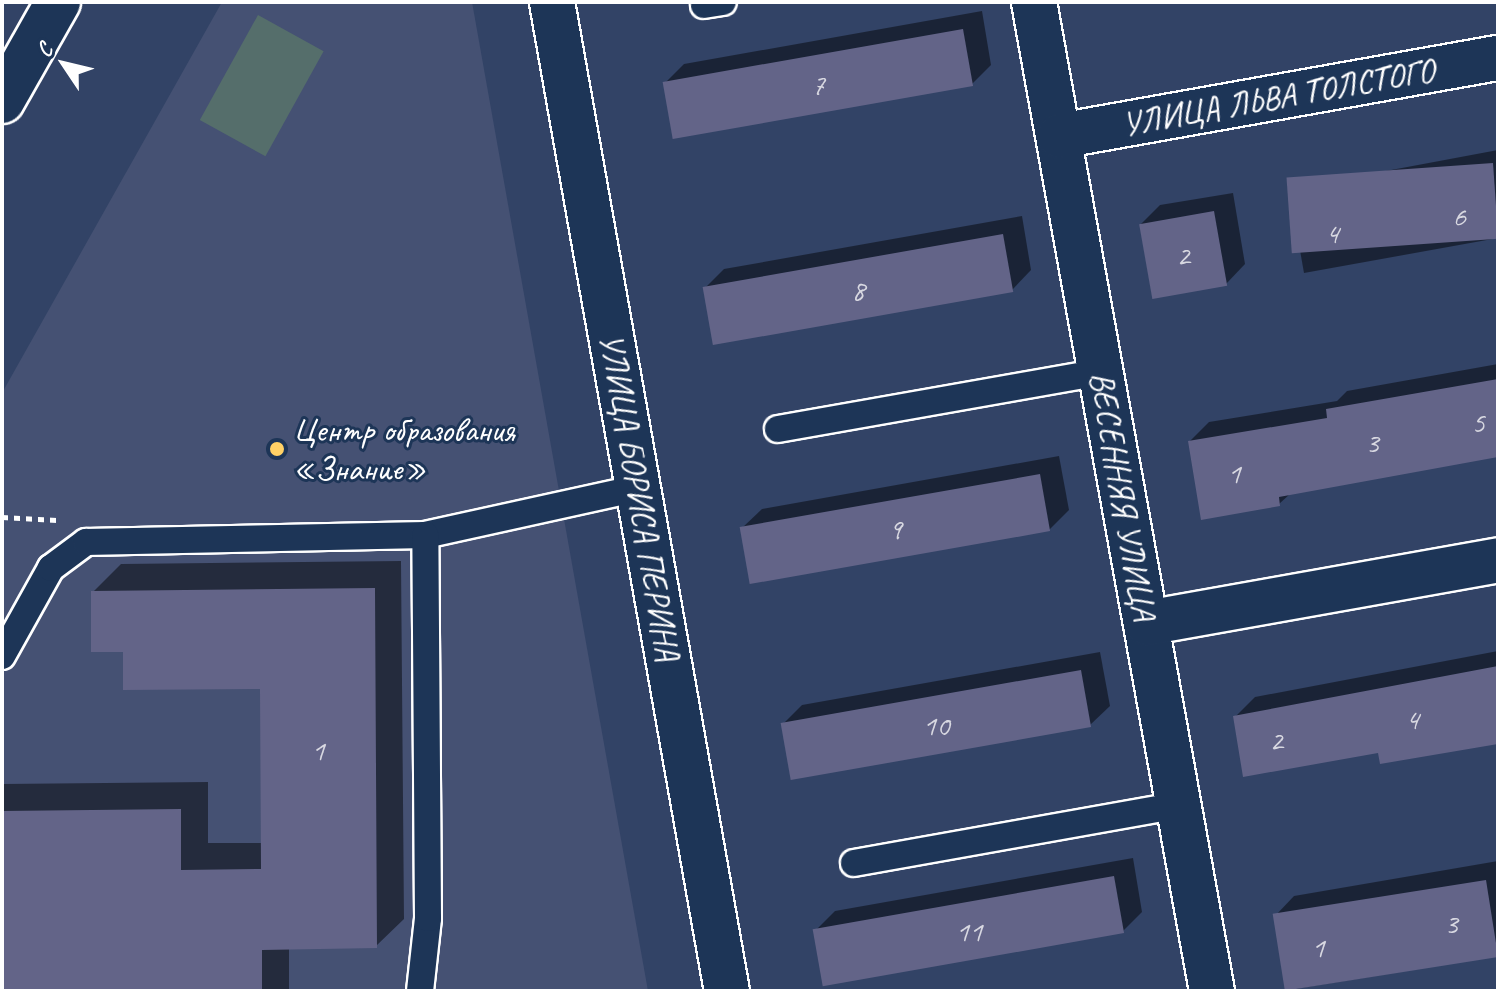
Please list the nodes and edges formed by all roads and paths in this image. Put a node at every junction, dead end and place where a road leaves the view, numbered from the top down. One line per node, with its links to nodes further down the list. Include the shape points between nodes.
1 (58, 2): 5 (street)
2 (552, 2): 9 (street, УЛИЦА БОРИСА ПЕРИНА)
3 (1034, 2): 6 (street, ВЕСЕННЯЯ УЛИЦА)
4 (1498, 58): 6 (street, УЛИЦА ЛЬВА ТОЛСТОГО)
5 (8, 78)
6 (1059, 136): 7 (street, ВЕСЕННЯЯ УЛИЦА)
7 (1101, 372): 8 (lane); 14 (street, ВЕСЕННЯЯ УЛИЦА)
8 (778, 429)
9 (638, 488): 11 (lane); 19 (street, УЛИЦА БОРИСА ПЕРИНА)
10 (2, 517): 12 (path, via 49,517)
11 (425, 535): 12 (lane); 18 (lane, via 428,927)
12 (86, 542): 15 (lane, via 51,568)
13 (1498, 560): 14 (street)
14 (1146, 623): 16 (street, ВЕСЕННЯЯ УЛИЦА)
15 (2, 656)
16 (1178, 805): 17 (lane); 20 (street, ВЕСЕННЯЯ УЛИЦА)
17 (854, 863)
18 (420, 991)
19 (727, 991)
20 (1212, 991)

